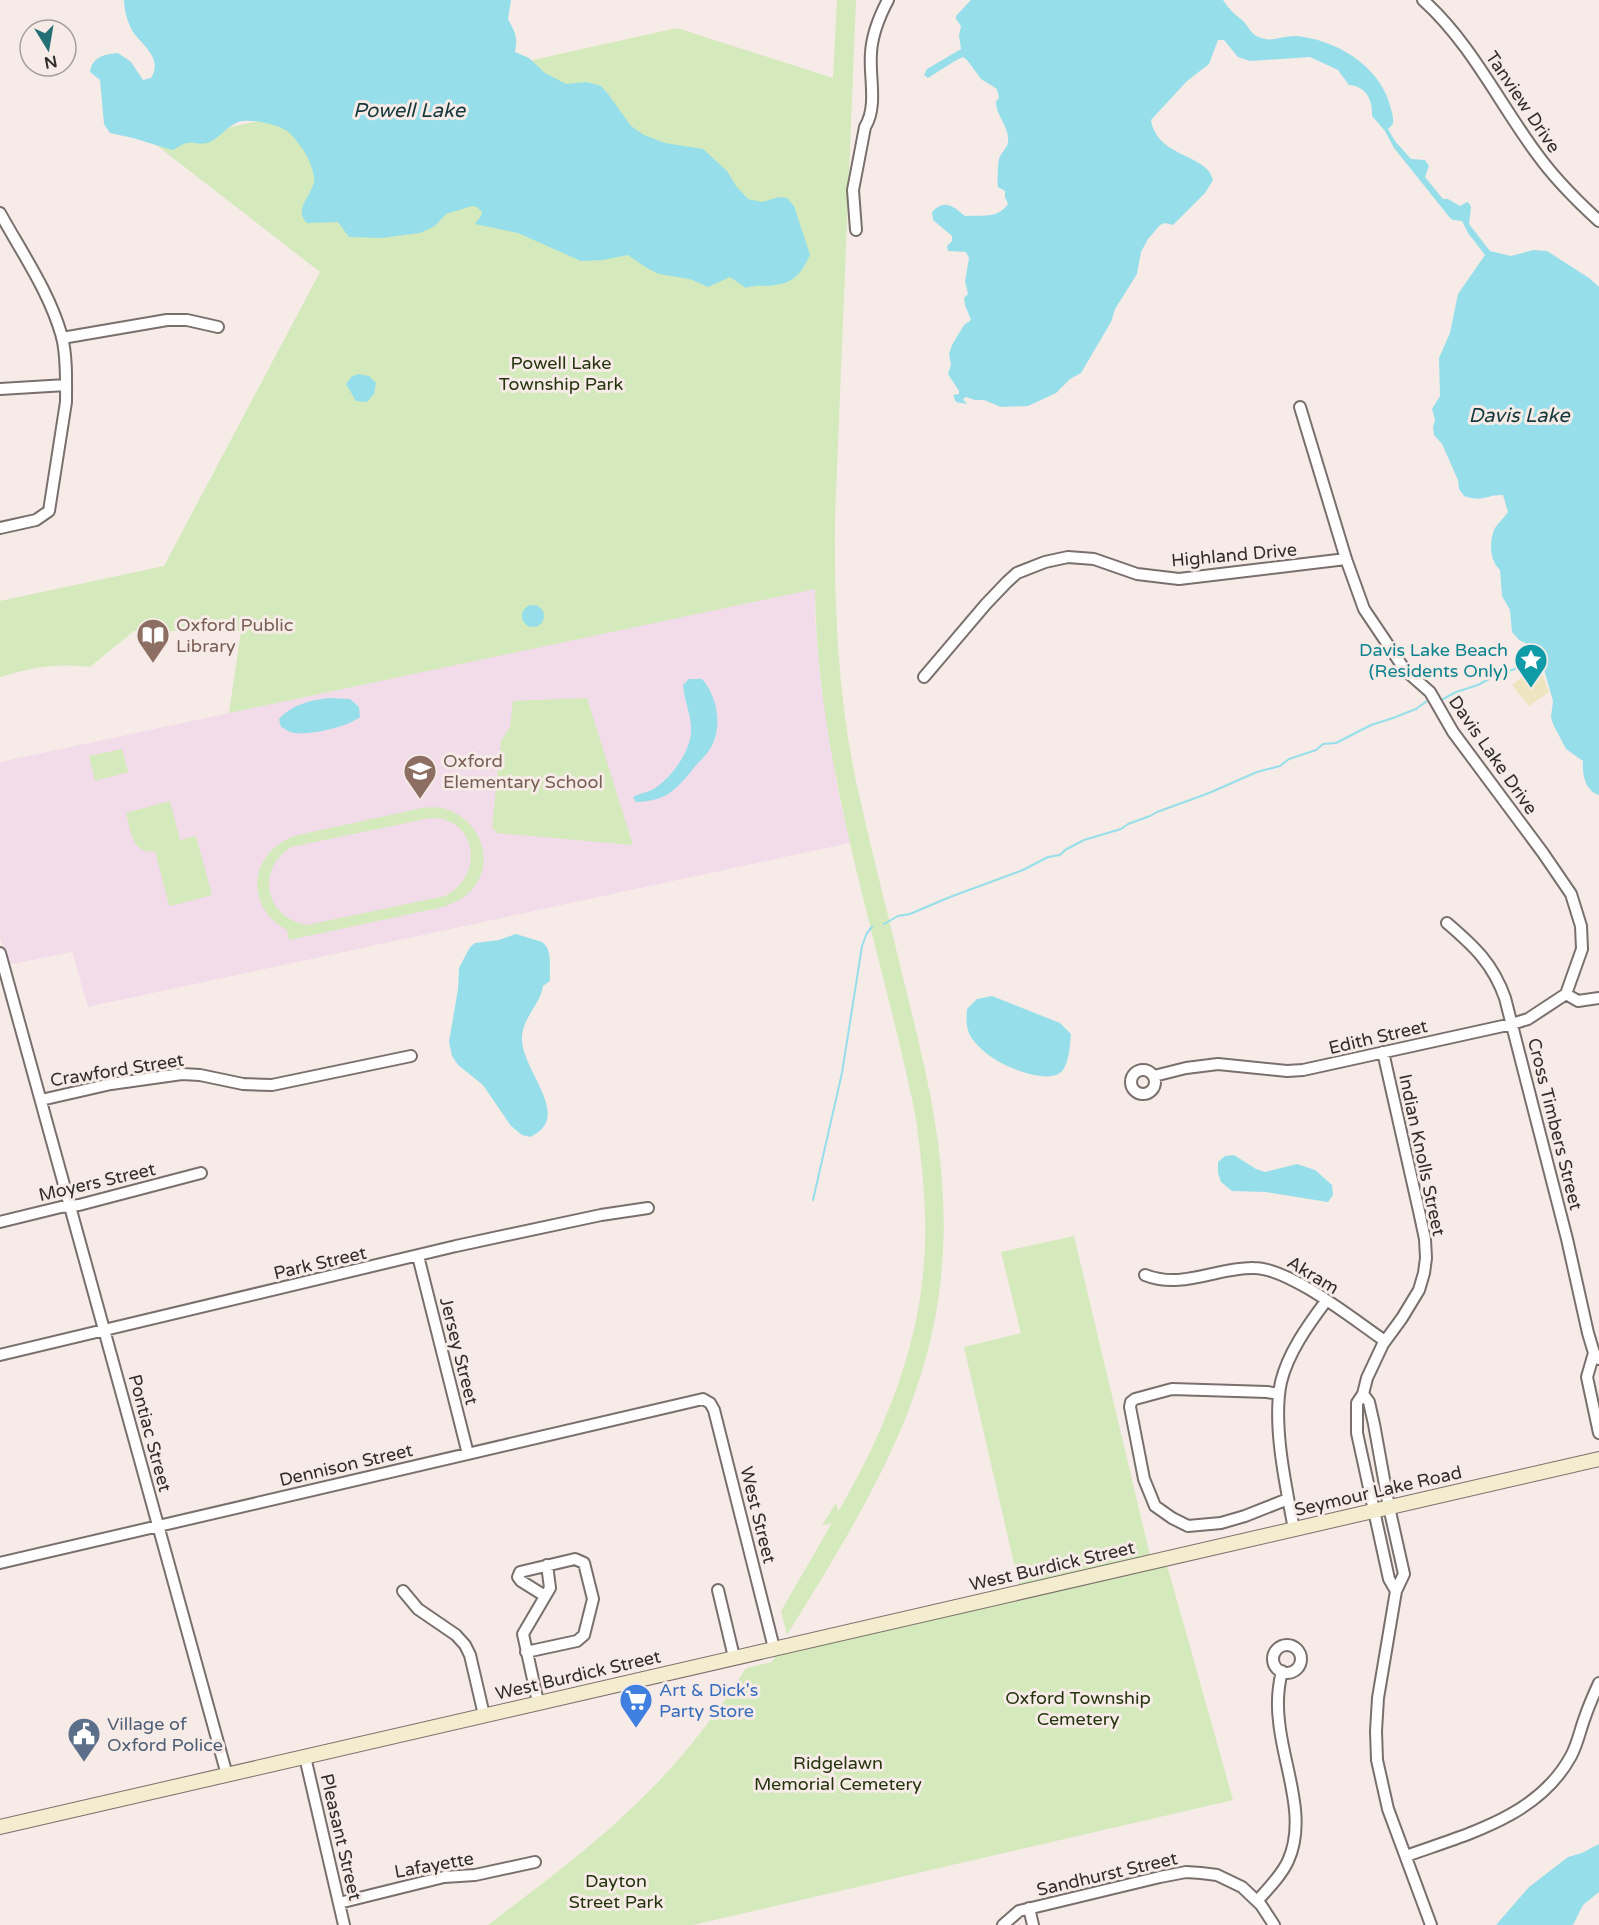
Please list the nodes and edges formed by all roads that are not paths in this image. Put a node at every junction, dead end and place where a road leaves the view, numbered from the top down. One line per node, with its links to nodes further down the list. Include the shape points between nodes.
1 (888, 0): 5 (street, via 875,30 871,53 870,119 853,190)
2 (1423, 0): 4 (street, Tanview Drive, via 1458,36 1537,155 1576,201)
3 (0, 213): 6 (street)
4 (1599, 221)
5 (856, 231)
6 (5, 232): 8 (street, via 44,291)
7 (218, 327): 8 (street, via 167,320)
8 (62, 338): 9 (street)
9 (66, 385): 10 (street); 12 (street, via 49,511 36,520)
10 (0, 389)
11 (1300, 407): 13 (street, Davis Lake Drive)
12 (0, 528)
13 (1346, 559): 14 (street, Highland Drive, via 1179,579 1137,574 1094,559 1068,557 1045,562 1017,573 1007,582); 17 (street, Davis Lake Drive, via 1375,628 1405,670 1430,692 1453,732 1571,894 1581,926 1582,949)
14 (924, 676)
15 (1448, 923): 19 (street, Cross Timbers Street, via 1488,962 1499,980)
16 (0, 953): 23 (street, Pontiac Street)
17 (1566, 994): 18 (street, via 1578,1001); 19 (street, Edith Street, via 1528,1019)
18 (1599, 998)
19 (1512, 1024): 20 (street, Edith Street); 34 (street, Cross Timbers Street)
20 (1383, 1052): 22 (street, Edith Street, via 1303,1070 1218,1064); 32 (street, Indian Knolls Street, via 1426,1258 1419,1290)
21 (411, 1056): 23 (street, Crawford Street, via 272,1085 182,1074 111,1084)
22 (1154, 1076)
23 (41, 1100): 25 (street, Pontiac Street)
24 (201, 1173): 25 (street, Moyers Street)
25 (70, 1206): 27 (street, Moyers Street); 31 (street, Pontiac Street)
26 (648, 1208): 28 (street, Park Street)
27 (0, 1222)
28 (418, 1256): 31 (street, Park Street); 39 (street, Jersey Street)
29 (1145, 1275): 30 (street, Akram, via 1171,1281 1253,1268 1296,1281)
30 (1326, 1301): 32 (street, Akram); 35 (street, via 1290,1359)
31 (104, 1331): 33 (street, Park Street); 44 (street, Pontiac Street)
32 (1385, 1341): 36 (street, Indian Knolls Street)
33 (0, 1355)
34 (1596, 1356): 38 (street, Cross Timbers Street, via 1587,1377)
35 (1279, 1394): 41 (street); 41 (street, via 1172,1389 1135,1399 1131,1405 1144,1479 1155,1506 1172,1518 1188,1526 1221,1523)
36 (1363, 1394): 42 (street, via 1369,1402); 43 (street, Indian Knolls Street, via 1357,1403 1358,1433)
37 (700, 1399): 39 (street, Dennison Street); 53 (street, West Street, via 710,1403 715,1413)
38 (1599, 1433)
39 (468, 1454): 44 (street, Dennison Street)
40 (1599, 1459): 42 (street, Seymour Lake Road)
41 (1288, 1499): 45 (street)
42 (1389, 1507): 43 (street, Seymour Lake Road); 51 (street, via 1404,1574)
43 (1374, 1511): 45 (street, Seymour Lake Road); 51 (street, Indian Knolls Street, via 1389,1579)
44 (159, 1526): 47 (street, Dennison Street); 61 (street, Pontiac Street)
45 (1294, 1529): 46 (street, Seymour Lake Road)
46 (1165, 1558): 53 (street, West Burdick Street)
47 (0, 1563)
48 (547, 1565): 52 (street, via 551,1585); 52 (street, via 518,1575); 54 (street, via 583,1561 592,1606 579,1640)
49 (718, 1590): 55 (street)
50 (403, 1591): 59 (street, via 418,1609 464,1642)
51 (1396, 1591): 63 (street, via 1376,1731 1381,1782)
52 (545, 1596): 54 (street, via 523,1632)
53 (774, 1648): 55 (street, West Burdick Street)
54 (526, 1652): 58 (street)
55 (734, 1658): 58 (street, West Burdick Street)
56 (1282, 1671): 65 (street, via 1278,1721 1296,1827 1287,1863)
57 (1599, 1683): 63 (street, via 1570,1758 1537,1798 1498,1822)
58 (538, 1702): 59 (street, West Burdick Street)
59 (484, 1715): 60 (street, West Burdick Street)
60 (305, 1757): 61 (street, West Burdick Street); 66 (street, Pleasant Street)
61 (227, 1775): 62 (street, West Burdick Street)
62 (0, 1827)
63 (1406, 1856): 72 (street)
64 (535, 1862): 66 (street, Lafayette, via 475,1875 444,1877)
65 (1257, 1901): 67 (street, Sandhurst Street, via 1242,1887 1217,1875 1186,1872); 71 (street, Sandhurst Street)
66 (339, 1903): 68 (street, Pleasant Street)
67 (1029, 1908): 69 (street, Sandhurst Street); 70 (street)
68 (344, 1925)
69 (1003, 1925)
70 (1033, 1925)
71 (1274, 1925)
72 (1431, 1925)

